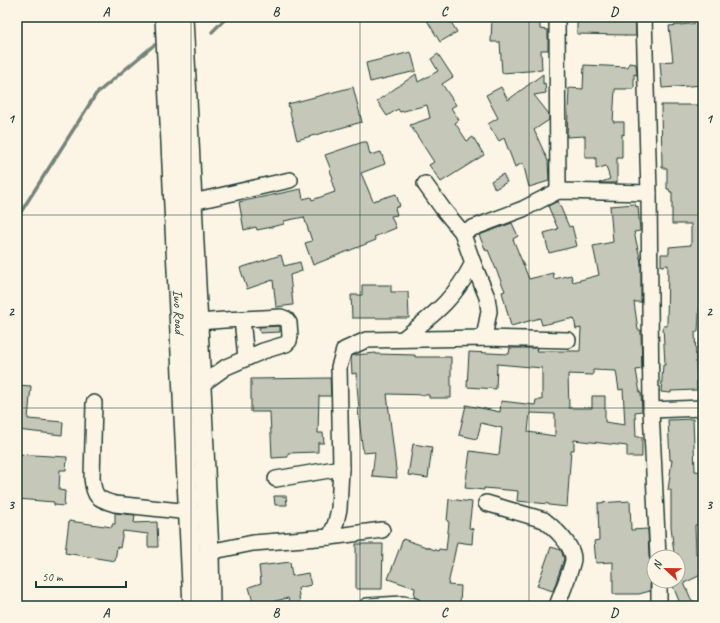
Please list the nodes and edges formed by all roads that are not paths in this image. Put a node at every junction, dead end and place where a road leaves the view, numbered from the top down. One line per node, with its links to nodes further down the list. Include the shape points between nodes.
1 (165, 17): 23 (main road, Iwo Road)
2 (183, 17): 9 (main road, Iwo Road)
3 (556, 17): 7 (street)
4 (644, 17): 8 (street)
5 (290, 180): 9 (street)
6 (425, 184): 10 (street)
7 (558, 191): 8 (street); 10 (street, via 523,209)
8 (649, 193): 21 (street)
9 (192, 202): 13 (main road, Iwo Road)
10 (462, 232): 11 (street)
11 (473, 263): 14 (street, via 487,296 489,311); 15 (street, via 458,289 441,309)
12 (242, 319): 13 (street); 17 (street); 17 (street, via 281,317 288,323 290,336 286,344)
13 (198, 322): 18 (main road, Iwo Road)
14 (484, 338): 15 (street); 16 (street)
15 (403, 339): 24 (street, via 366,340 344,350 339,367)
16 (568, 340)
17 (246, 358): 18 (street, via 226,367)
18 (201, 385): 22 (main road, Iwo Road)
19 (94, 403): 27 (street, via 92,478 96,496 115,504)
20 (703, 408): 21 (street)
21 (651, 410): 30 (street)
22 (205, 459): 23 (main road); 31 (main road, Iwo Road)
23 (186, 460): 27 (main road, Iwo Road)
24 (341, 468): 25 (street); 29 (street, via 339,510)
25 (276, 479)
26 (486, 503): 37 (street, via 544,520 570,548 573,560)
27 (189, 512): 33 (main road, Iwo Road)
28 (382, 530): 29 (street)
29 (330, 537): 31 (street, via 253,544)
30 (658, 549)
31 (209, 552): 34 (main road, Iwo Road)
32 (659, 589): 38 (street)
33 (194, 606)
34 (210, 606)
35 (367, 606): 36 (street)
36 (414, 606)
37 (557, 606)
38 (659, 606)

